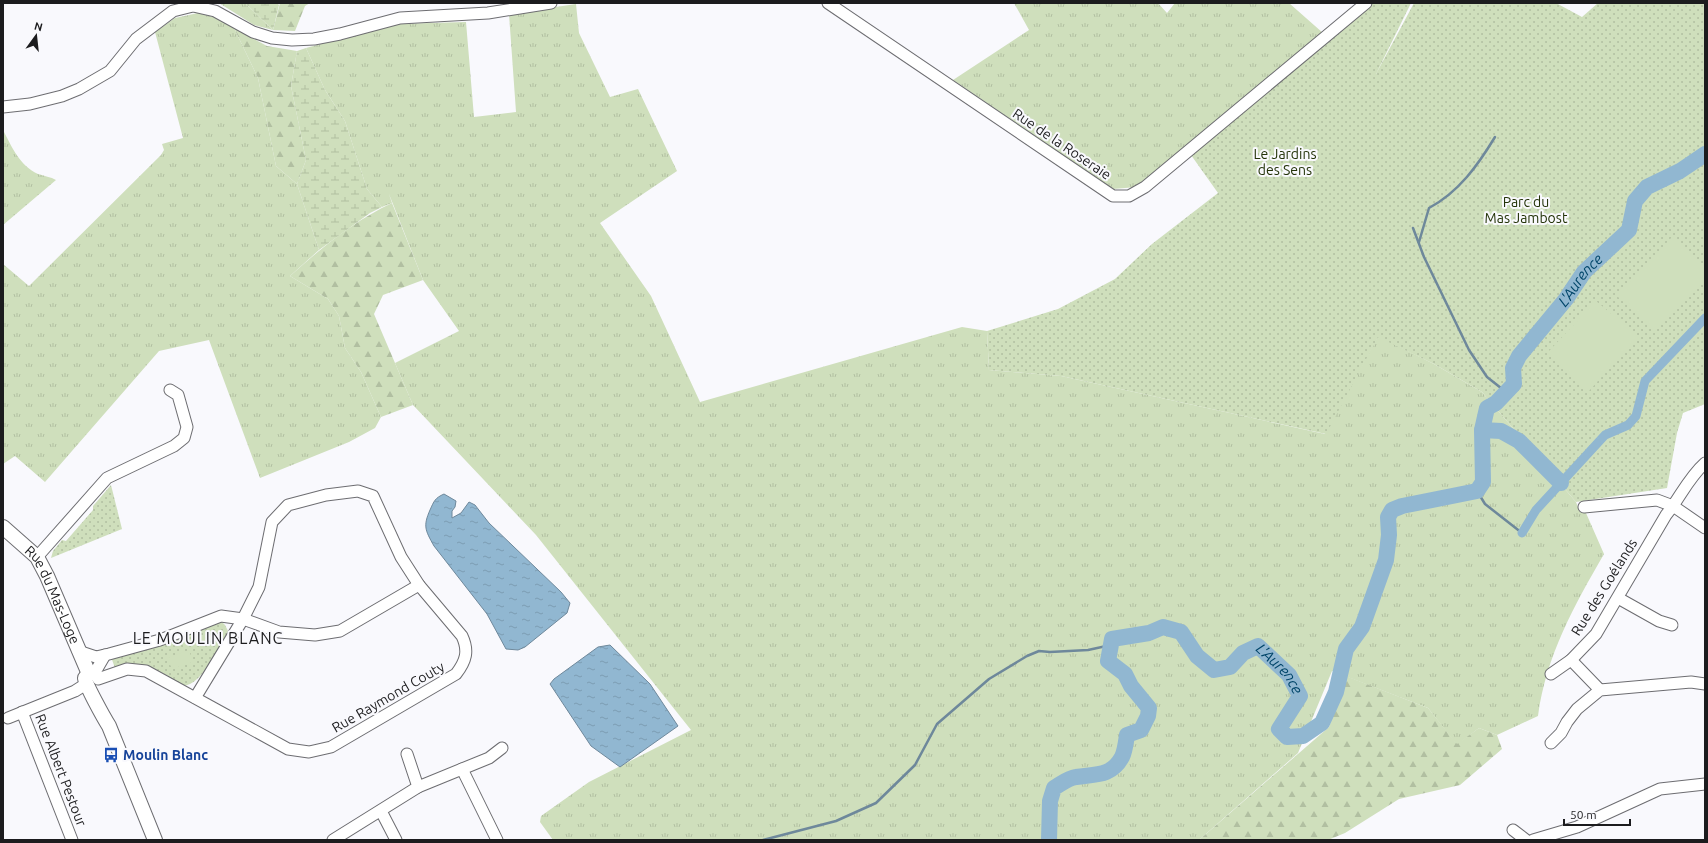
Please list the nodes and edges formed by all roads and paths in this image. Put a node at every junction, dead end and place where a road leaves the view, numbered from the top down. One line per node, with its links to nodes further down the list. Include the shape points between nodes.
1 (551, 3): 4 (street, via 488,13 400,18 340,34 292,40 272,38 253,32 215,11 193,6 173,11 136,40 110,71 91,82 62,96)
2 (828, 3): 3 (street, Rue de la Roseraie, via 1113,196 1129,196 1145,188)
3 (1366, 3)
4 (3, 107)
5 (170, 390): 11 (street, via 178,395 187,427 184,438 174,446 107,478)
6 (1705, 463): 7 (street, Rue des Goélands, via 1689,479)
7 (1673, 506): 8 (street, via 1650,500); 10 (street); 13 (street, Rue des Goélands)
8 (1584, 507)
9 (3, 526): 11 (main road, Rue du Mas-Loge)
10 (1705, 528)
11 (37, 557): 16 (main road, Rue du Mas-Loge)
12 (419, 585): 14 (street, via 340,631 315,635 279,632); 14 (street, Rue Raymond Couty, via 401,557 373,496 358,491 326,495 288,505 272,522 259,586); 23 (street, Rue Raymond Couty, via 462,636 466,653 464,664 456,674 331,747 309,752 288,749)
13 (1618, 598): 15 (street, via 1659,621); 18 (street, Rue des Goélands, via 1596,634)
14 (243, 619): 17 (street, via 221,616 160,640); 23 (street, Rue Raymond Couty)
15 (1672, 625)
16 (78, 651): 17 (street, via 96,657); 20 (main road, Rue du Mas-Loge)
17 (105, 655): 20 (street)
18 (1571, 660): 19 (street, Rue des Goélands); 22 (street)
19 (1551, 674)
20 (92, 680): 23 (street, Rue Raymond Couty, via 127,669 136,669 146,671); 24 (street, Rue Albert Pestour, via 75,691); 35 (main road, Rue du Mas-Loge)
21 (1705, 684): 22 (street, via 1691,682)
22 (1600, 690): 26 (street, via 1577,709)
23 (195, 698)
24 (22, 712): 25 (street, Rue Albert Pestour); 34 (street, Rue Albert Pestour)
25 (8, 718)
26 (1551, 743)
27 (502, 748): 29 (street, via 489,758)
28 (407, 754): 31 (street)
29 (462, 769): 31 (street); 38 (street)
30 (1705, 784): 40 (street, via 1660,789 1578,827)
31 (418, 787): 32 (street)
32 (381, 811): 36 (street); 37 (street)
33 (1514, 830): 39 (street)
34 (72, 840)
35 (155, 840)
36 (333, 840)
37 (396, 840)
38 (498, 840)
39 (1526, 840)
40 (1533, 840)

